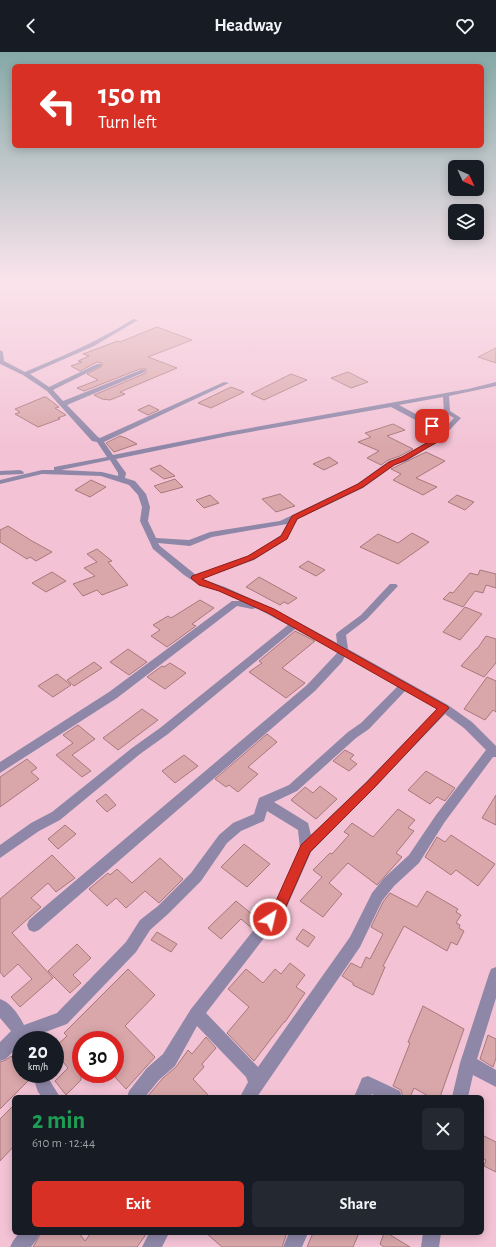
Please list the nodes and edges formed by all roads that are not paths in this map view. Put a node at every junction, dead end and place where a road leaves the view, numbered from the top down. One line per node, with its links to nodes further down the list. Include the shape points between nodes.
1 (109, 335): 5 (street, via 87,348)
2 (0, 352): 5 (street, via 1,362)
3 (99, 365): 8 (street)
4 (143, 371): 10 (street)
5 (25, 374): 8 (street)
6 (226, 383): 13 (street)
7 (496, 384): 9 (street)
8 (49, 390): 10 (street)
9 (446, 395): 11 (street); 12 (street, via 447,412 458,418)
10 (64, 404): 13 (street)
11 (392, 405): 12 (street); 14 (street)
12 (444, 432): 19 (street, via 439,438 392,463 360,486)
13 (100, 441): 14 (street)
14 (111, 458): 15 (street); 17 (street, via 122,473)
15 (42, 472): 16 (street); 17 (street, via 102,474); 18 (street)
16 (0, 473)
17 (120, 479): 20 (street, via 132,483 142,494 146,507 144,521)
18 (0, 482)
19 (294, 518): 20 (street, via 282,523 210,535 190,543); 21 (street, via 284,537 258,554)
20 (153, 540): 21 (street, via 156,547)
21 (195, 578): 23 (street)
22 (393, 586): 25 (street, via 364,617 341,634)
23 (264, 607): 24 (street); 29 (street, via 235,603 113,695)
24 (295, 624): 25 (street); 32 (street, via 56,816 35,827)
25 (343, 652): 26 (street); 33 (street, via 311,688)
26 (405, 685): 27 (street); 30 (street, via 365,726 293,788)
27 (444, 708): 28 (street, via 468,725); 31 (street)
28 (494, 752): 43 (street, via 440,819 414,859 377,897 355,942)
29 (0, 768)
30 (263, 802): 31 (street, via 304,827); 38 (street, via 260,817 237,827 223,838 196,876 145,926 131,947 62,1020)
31 (306, 848): 36 (street, via 280,907)
32 (0, 852)
33 (34, 925)
34 (496, 974): 41 (street)
35 (0, 1006): 37 (street)
36 (196, 1014): 43 (street, via 252,1072); 46 (street, via 169,1060 153,1074)
37 (18, 1031)
38 (35, 1031)
39 (12, 1043): 40 (street)
40 (0, 1053)
41 (468, 1063): 42 (street); 50 (street)
42 (496, 1079)
43 (256, 1082): 47 (street)
44 (43, 1083): 45 (street)
45 (51, 1095)
46 (137, 1095)
47 (249, 1095)
48 (363, 1095): 49 (street, via 368,1084)
49 (390, 1095)
50 (460, 1095)
51 (29, 1235): 55 (street)
52 (159, 1235): 56 (street)
53 (298, 1235): 57 (street)
54 (432, 1235): 58 (street)
55 (19, 1247)
56 (151, 1247)
57 (292, 1247)
58 (430, 1247)

